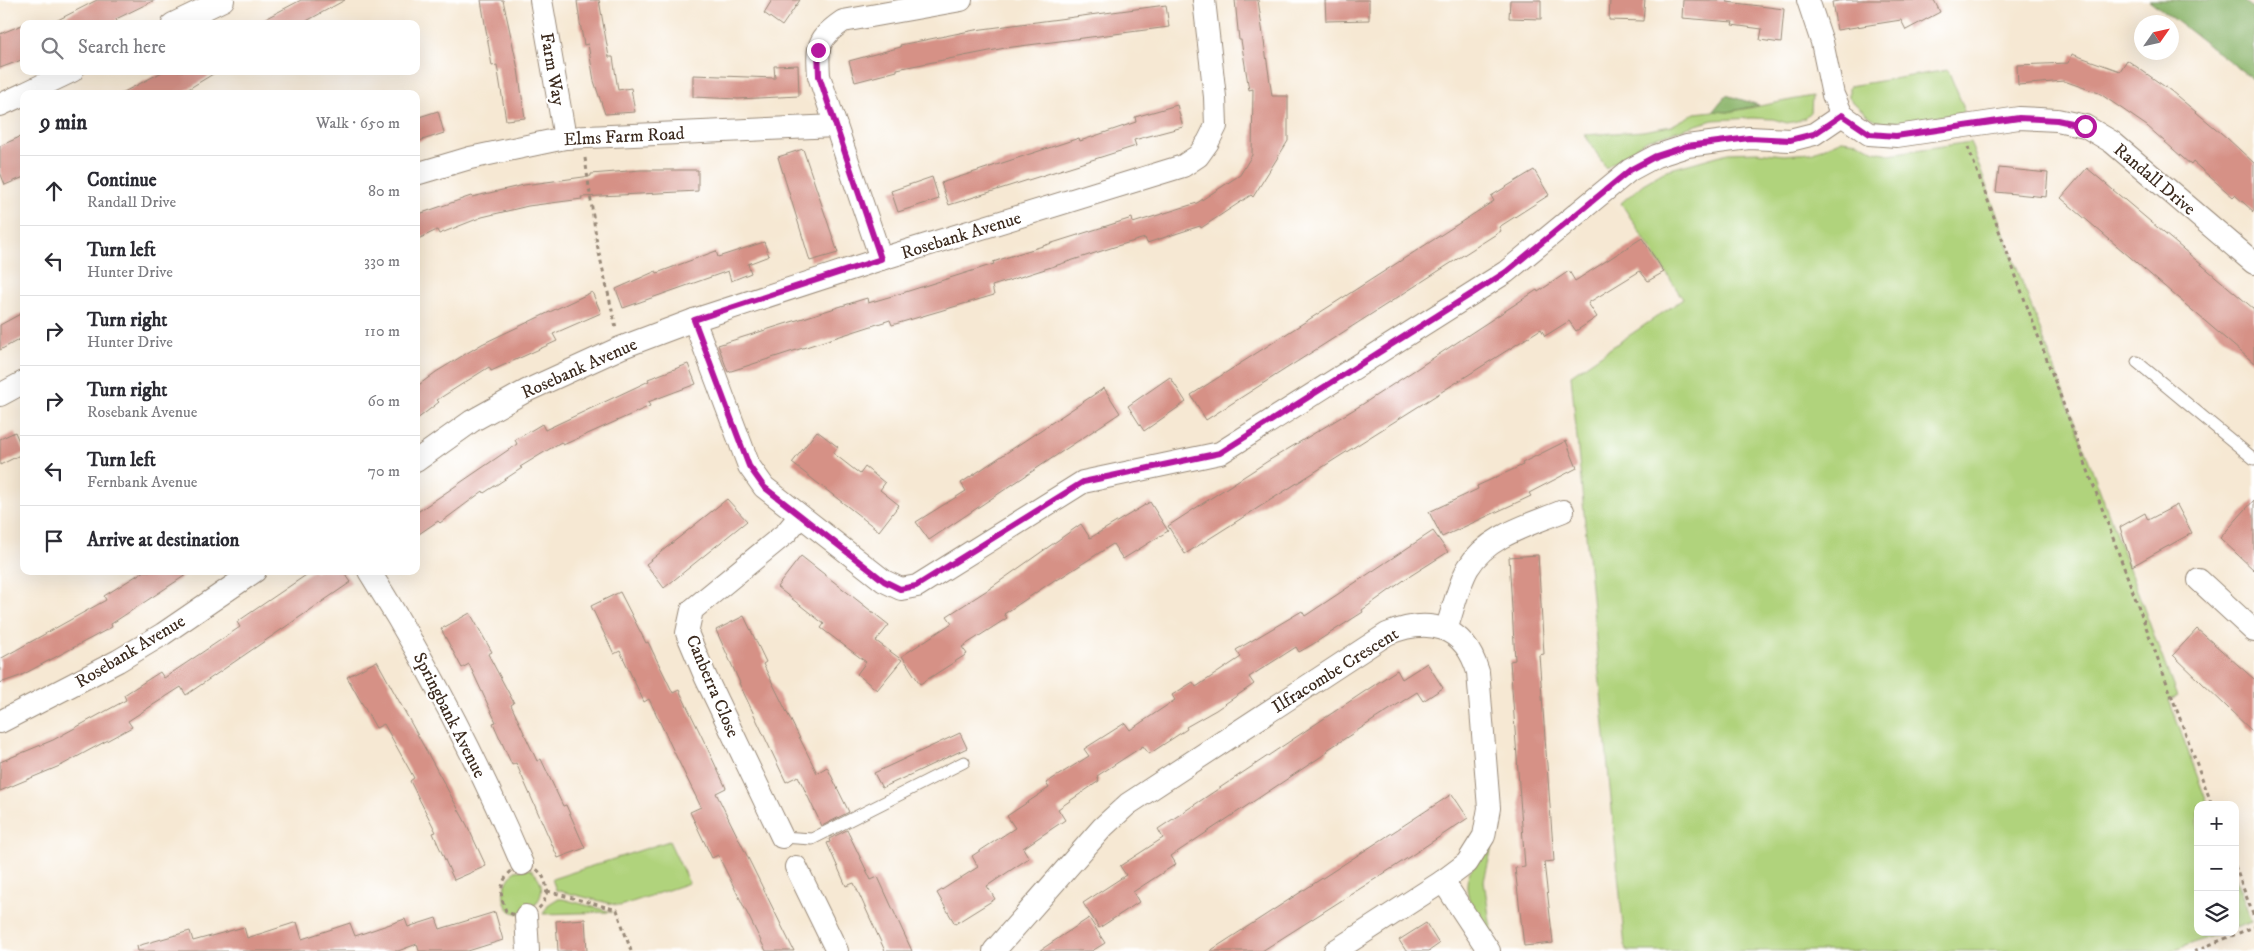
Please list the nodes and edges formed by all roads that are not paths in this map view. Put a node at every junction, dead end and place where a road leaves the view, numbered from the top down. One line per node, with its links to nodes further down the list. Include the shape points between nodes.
1 (223, 0): 6 (street)
2 (541, 0): 13 (street, Farm Way)
3 (961, 0): 12 (street, via 843,21 827,33 818,50 819,76)
4 (1204, 0): 15 (street, Rosebank Avenue, via 1216,126 1198,156 1168,172)
5 (1808, 0): 11 (street, via 1822,42 1833,95)
6 (181, 20)
7 (64, 75): 8 (street)
8 (32, 90)
9 (20, 96): 10 (street)
10 (0, 105)
11 (1842, 115): 16 (street, Randall Drive, via 1870,134 1896,136 2019,118 2057,120 2085,126 2112,142); 24 (street, via 1814,134 1790,140 1749,138 1687,146 1656,156 1630,170 1506,272 1220,453 1083,482 916,586 900,589 884,581)
12 (836, 126): 13 (street, Elms Farm Road); 15 (street)
13 (573, 138): 14 (street, Elms Farm Road, via 470,158)
14 (420, 173)
15 (881, 259): 17 (street, Rosebank Avenue)
16 (2254, 263)
17 (694, 320): 21 (street, Rosebank Avenue, via 620,348 526,391 472,421); 24 (street, via 749,466 764,487)
18 (2137, 362): 22 (lane)
19 (20, 384): 20 (street)
20 (0, 395)
21 (420, 457)
22 (2254, 459)
23 (1563, 511): 28 (street, via 1500,538 1481,550 1468,569)
24 (800, 516): 32 (street, Canberra Close, via 786,533 692,610 687,633)
25 (249, 575): 30 (street, Rosebank Avenue, via 118,661)
26 (372, 575): 33 (street, Springbank Avenue, via 404,626 459,729)
27 (2199, 580): 29 (street)
28 (1446, 630): 35 (street, Ilfracombe Crescent, via 1468,650 1478,672 1489,808 1484,836 1473,856); 39 (street, Ilfracombe Crescent, via 1415,625 1387,634 1128,804 1103,827)
29 (2254, 631)
30 (0, 722)
31 (964, 762): 32 (lane, via 812,839)
32 (782, 837)
33 (522, 864)
34 (796, 867): 38 (street)
35 (1443, 881): 40 (street, Ilfracombe Crescent); 41 (street)
36 (526, 916): 37 (street)
37 (528, 951)
38 (837, 951)
39 (994, 951)
40 (1334, 951)
41 (1489, 951)

